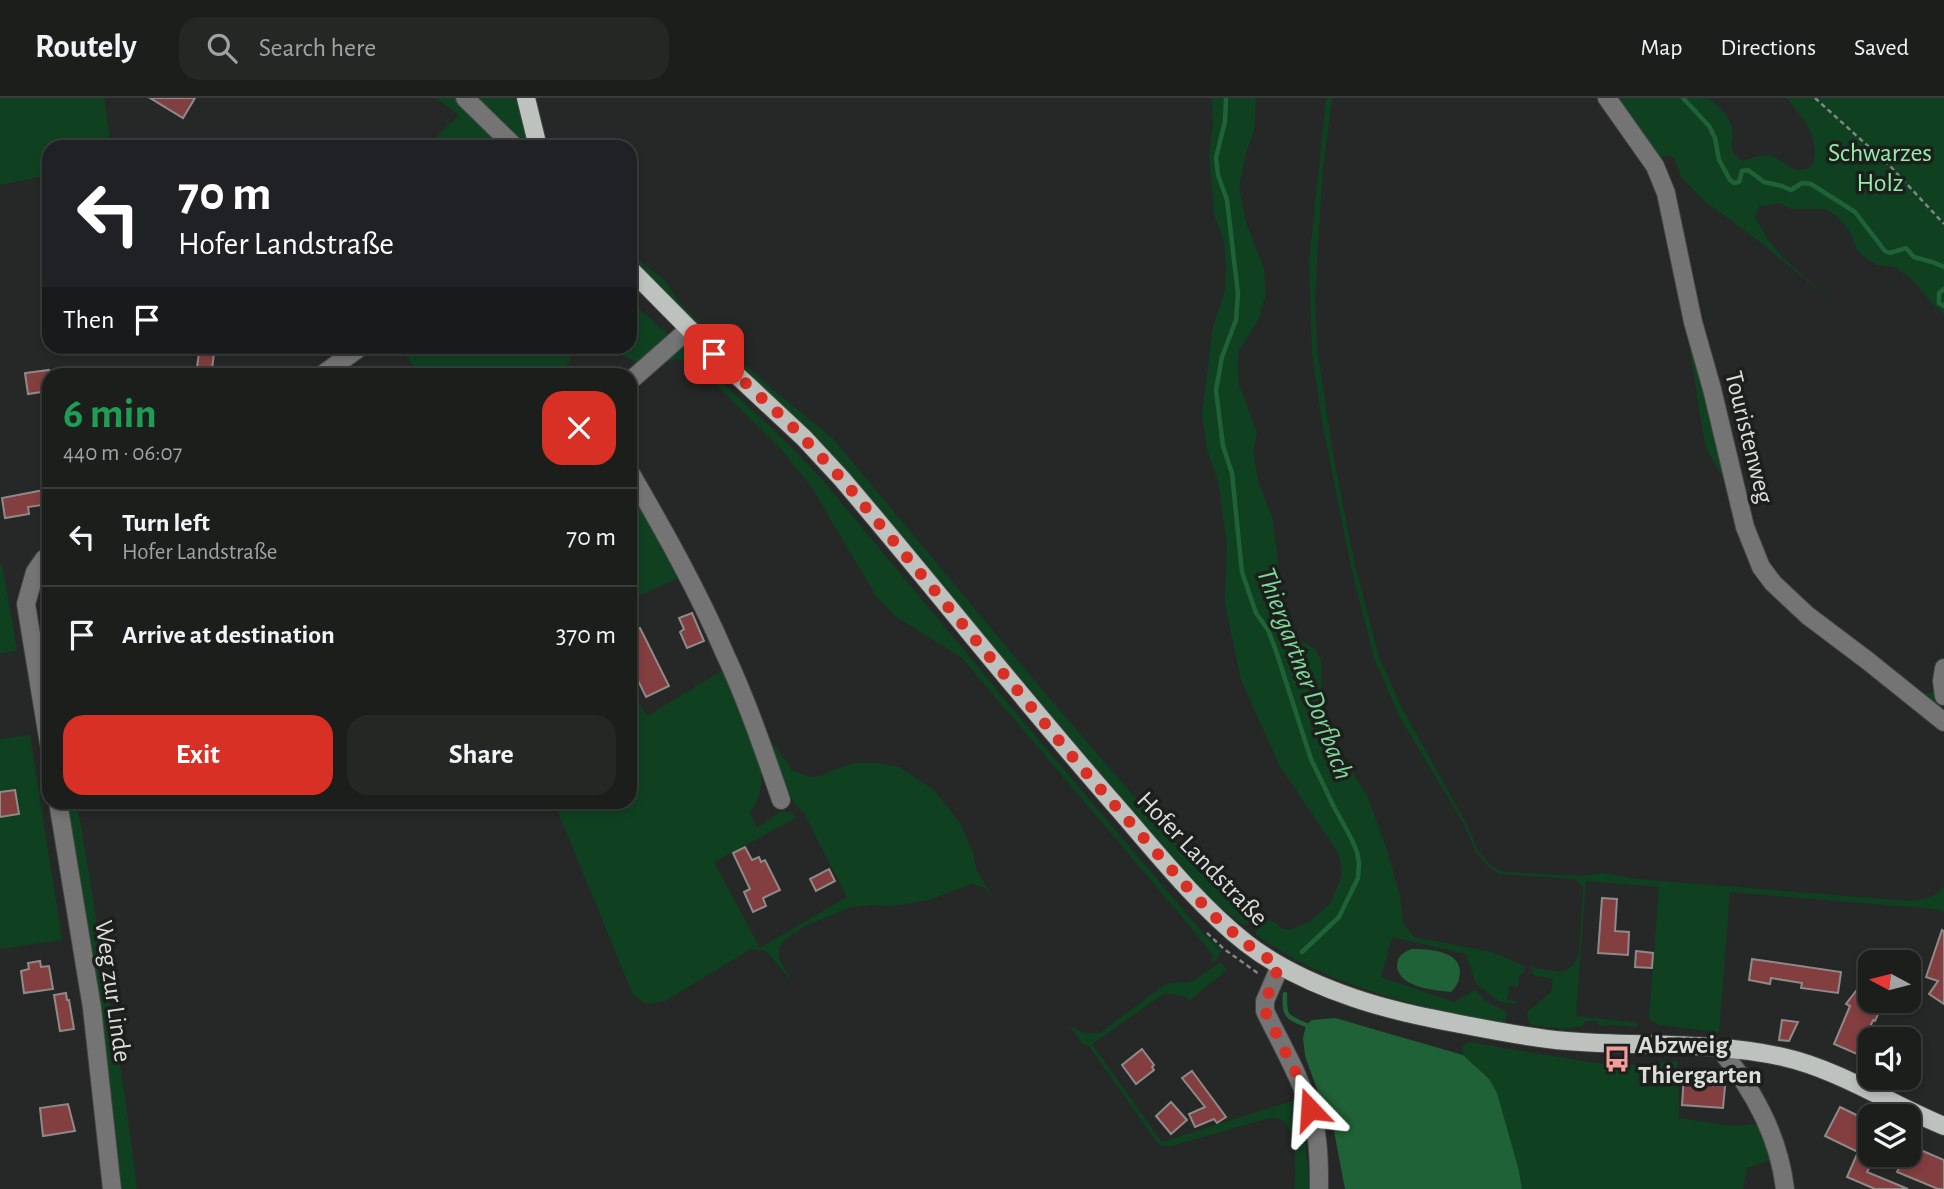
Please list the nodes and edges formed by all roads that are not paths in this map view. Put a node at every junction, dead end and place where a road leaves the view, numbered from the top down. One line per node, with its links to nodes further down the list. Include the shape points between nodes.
1 (465, 98): 4 (street)
2 (527, 98): 5 (main road)
3 (1607, 98): 16 (street, Touristenweg, via 1655,166 1666,193 1745,527 1761,567 1807,615)
4 (508, 140)
5 (536, 140)
6 (637, 276): 7 (main road, Hofer Landstraße)
7 (689, 329): 10 (street); 19 (main road, Hofer Landstraße, via 842,479 1081,767 1194,895 1248,945)
8 (351, 354): 9 (street)
9 (331, 368)
10 (637, 375)
11 (637, 484): 17 (street, via 726,654)
12 (42, 562): 15 (street, via 34,572 26,604)
13 (1944, 668): 14 (street)
14 (1944, 696)
15 (42, 701)
16 (1944, 722)
17 (780, 800)
18 (59, 809): 22 (street, Weg zur Linde, via 92,1008)
19 (1279, 966): 20 (main road, Hofer Landstraße, via 1370,1003 1518,1035); 23 (street, via 1265,1011 1315,1124)
20 (1719, 1048): 21 (main road, Hofer Landstraße, via 1818,1067); 24 (street, via 1754,1096 1783,1168)
21 (1944, 1126)
22 (112, 1189)
23 (1319, 1189)
24 (1785, 1189)

